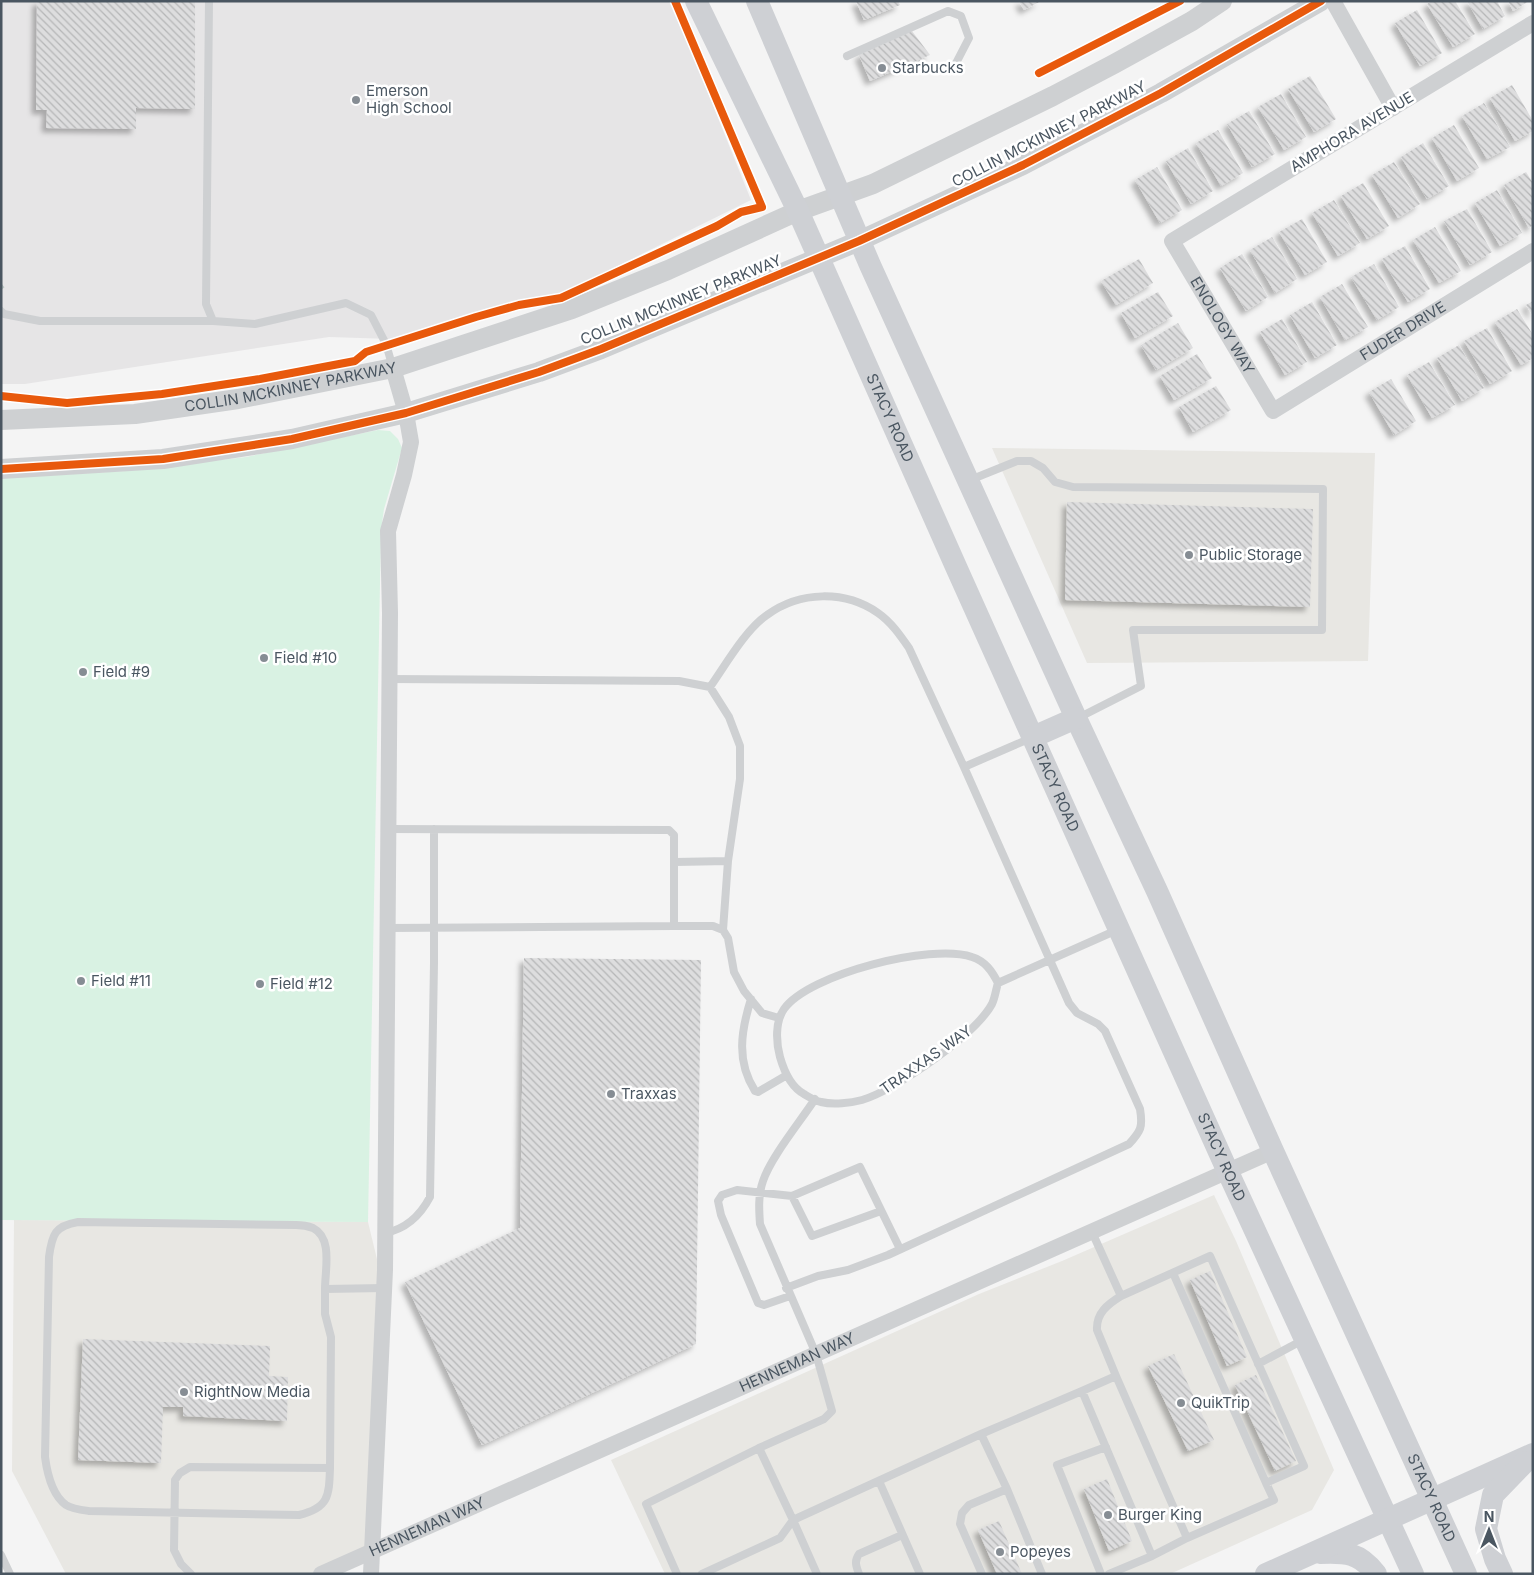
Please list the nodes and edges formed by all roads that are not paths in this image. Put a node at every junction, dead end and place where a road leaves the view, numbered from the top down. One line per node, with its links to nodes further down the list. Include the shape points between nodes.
1 (209, 1): 18 (lane, via 206,304)
2 (696, 1): 12 (main road, STACY ROAD)
3 (757, 1): 11 (main road, STACY ROAD)
4 (1222, 1): 11 (street, COLLIN MCKINNEY PARKWAY, via 1192,21 1053,96 872,184)
5 (1321, 1): 14 (street, COLLIN MCKINNEY PARKWAY, via 1161,93 1023,165)
6 (1333, 1): 10 (street)
7 (1533, 23): 10 (street, AMPHORA AVENUE)
8 (847, 56): 9 (lane, via 948,11 961,16 969,38)
9 (954, 67)
10 (1392, 108): 13 (street, AMPHORA AVENUE)
11 (841, 195): 12 (street, COLLIN MCKINNEY PARKWAY); 14 (main road, STACY ROAD)
12 (798, 211): 16 (main road, STACY ROAD); 19 (street, COLLIN MCKINNEY PARKWAY, via 572,309)
13 (1172, 241): 20 (street, ENOLOGY WAY)
14 (859, 242): 16 (street, COLLIN MCKINNEY PARKWAY); 24 (main road, STACY ROAD)
15 (1533, 250): 20 (street, FUDER DRIVE)
16 (819, 258): 21 (street, COLLIN MCKINNEY PARKWAY, via 601,349 539,372); 28 (main road, STACY ROAD)
17 (1, 311): 18 (lane, via 40,321)
18 (213, 321): 19 (lane, via 255,324 346,303 371,315 386,344)
19 (393, 368): 21 (street); 22 (street, COLLIN MCKINNEY PARKWAY, via 238,399 135,414)
20 (1273, 411)
21 (406, 413): 23 (street, COLLIN MCKINNEY PARKWAY, via 292,439 163,459); 25 (street, via 411,442 388,532)
22 (1, 420)
23 (1, 469)
24 (968, 481): 27 (main road, STACY ROAD); 27 (lane, via 1017,461 1031,461 1043,468 1055,482 1074,487 1323,489 1322,630 1133,630 1141,686)
25 (389, 679): 26 (lane, via 679,681); 30 (street)
26 (710, 687): 29 (lane, via 750,631 766,615 802,598 828,596 856,601 879,614 909,648); 32 (lane, via 729,717 740,746 740,779)
27 (1076, 718): 28 (main road); 45 (main road, STACY ROAD)
28 (1033, 737): 29 (lane); 37 (main road, STACY ROAD)
29 (964, 768): 39 (lane)
30 (388, 830): 31 (lane); 35 (street)
31 (434, 830): 33 (lane, via 669,830 674,835); 36 (lane)
32 (728, 861): 33 (lane); 38 (lane)
33 (675, 862): 34 (lane)
34 (674, 926): 36 (lane); 38 (lane, via 714,926)
35 (388, 928): 36 (lane); 51 (street)
36 (434, 928): 51 (lane, via 430,1197 417,1216 398,1230)
37 (1119, 929): 39 (lane); 46 (main road, STACY ROAD)
38 (724, 930): 41 (lane, via 734,972)
39 (1050, 961): 40 (lane); 52 (lane, via 1069,1003 1077,1013 1105,1031 1140,1109 1142,1122 1138,1134 1129,1144)
40 (998, 982): 42 (lane, via 990,968 972,957 950,954 892,960 857,969 814,986 798,996); 44 (lane, TRAXXAS WAY, via 992,1004 975,1027 894,1086 861,1100 839,1103)
41 (750, 999): 42 (lane, via 762,1013); 43 (lane, via 742,1038 742,1054 750,1083 758,1092)
42 (779, 1018): 43 (lane, TRAXXAS WAY, via 777,1040)
43 (787, 1075): 44 (lane, TRAXXAS WAY, via 800,1092)
44 (815, 1100): 47 (lane, via 772,1163)
45 (1273, 1151): 46 (street, HENNEMAN WAY); 72 (main road, STACY ROAD)
46 (1228, 1172): 50 (street, HENNEMAN WAY); 59 (main road, STACY ROAD)
47 (761, 1194): 48 (lane); 55 (lane, via 760,1224); 57 (lane, via 738,1190 722,1196 718,1201 721,1216 758,1303 764,1305)
48 (792, 1196): 49 (lane, via 812,1236); 49 (lane, via 860,1167)
49 (882, 1211): 52 (lane)
50 (1092, 1232): 58 (lane); 60 (street, HENNEMAN WAY)
51 (385, 1233): 54 (street)
52 (900, 1249): 55 (lane, via 848,1270 818,1276)
53 (1172, 1273): 58 (lane); 61 (lane, via 1210,1256); 70 (lane)
54 (384, 1288): 56 (lane); 78 (street)
55 (786, 1288): 57 (lane)
56 (325, 1289): 68 (lane, via 325,1314 331,1337); 73 (lane, via 326,1244 312,1227 296,1224 78,1222 66,1224 55,1232 49,1257 45,1457 50,1481 65,1504 76,1509)
57 (790, 1296): 60 (lane)
58 (1121, 1296): 62 (lane, via 1105,1308 1096,1323)
59 (1305, 1339): 61 (lane); 74 (main road, STACY ROAD)
60 (816, 1354): 66 (lane, via 832,1411 824,1419); 78 (street, HENNEMAN WAY)
61 (1258, 1364): 70 (lane, via 1304,1466)
62 (1116, 1376): 63 (lane); 77 (lane)
63 (1082, 1391): 64 (lane); 65 (lane)
64 (981, 1434): 69 (lane); 71 (lane)
65 (1106, 1447): 81 (lane); 93 (lane, via 1057,1465)
66 (760, 1448): 75 (lane); 87 (lane, via 646,1504)
67 (1533, 1454): 72 (main road); 99 (main road, via 1493,1494 1486,1529)
68 (330, 1468): 73 (lane, via 329,1492 324,1503 313,1512 299,1515); 73 (lane, via 190,1467 175,1480)
69 (879, 1481): 75 (lane); 76 (lane)
70 (1266, 1483): 77 (lane, via 1274,1500)
71 (1007, 1489): 91 (lane, via 969,1505 962,1513 960,1524); 92 (lane)
72 (1433, 1498): 74 (main road); 98 (main road, STACY ROAD)
73 (174, 1514): 84 (lane, via 174,1550)
74 (1387, 1519): 79 (main road); 97 (main road, STACY ROAD)
75 (793, 1520): 82 (lane); 88 (lane, via 780,1538)
76 (902, 1535): 89 (lane, via 859,1554 856,1559); 90 (lane)
77 (1187, 1538): 81 (lane)
78 (371, 1552): 85 (street, HENNEMAN WAY); 86 (street)
79 (1312, 1553): 95 (main road); 96 (main road, via 1345,1552 1367,1562)
80 (1, 1554): 83 (lane)
81 (1152, 1556): 94 (lane)
82 (814, 1573)
83 (10, 1574)
84 (191, 1574)
85 (322, 1574)
86 (371, 1574)
87 (677, 1574)
88 (702, 1574)
89 (859, 1574)
90 (920, 1574)
91 (982, 1574)
92 (1042, 1574)
93 (1102, 1574)
94 (1108, 1574)
95 (1266, 1574)
96 (1376, 1574)
97 (1413, 1574)
98 (1466, 1574)
99 (1502, 1574)

